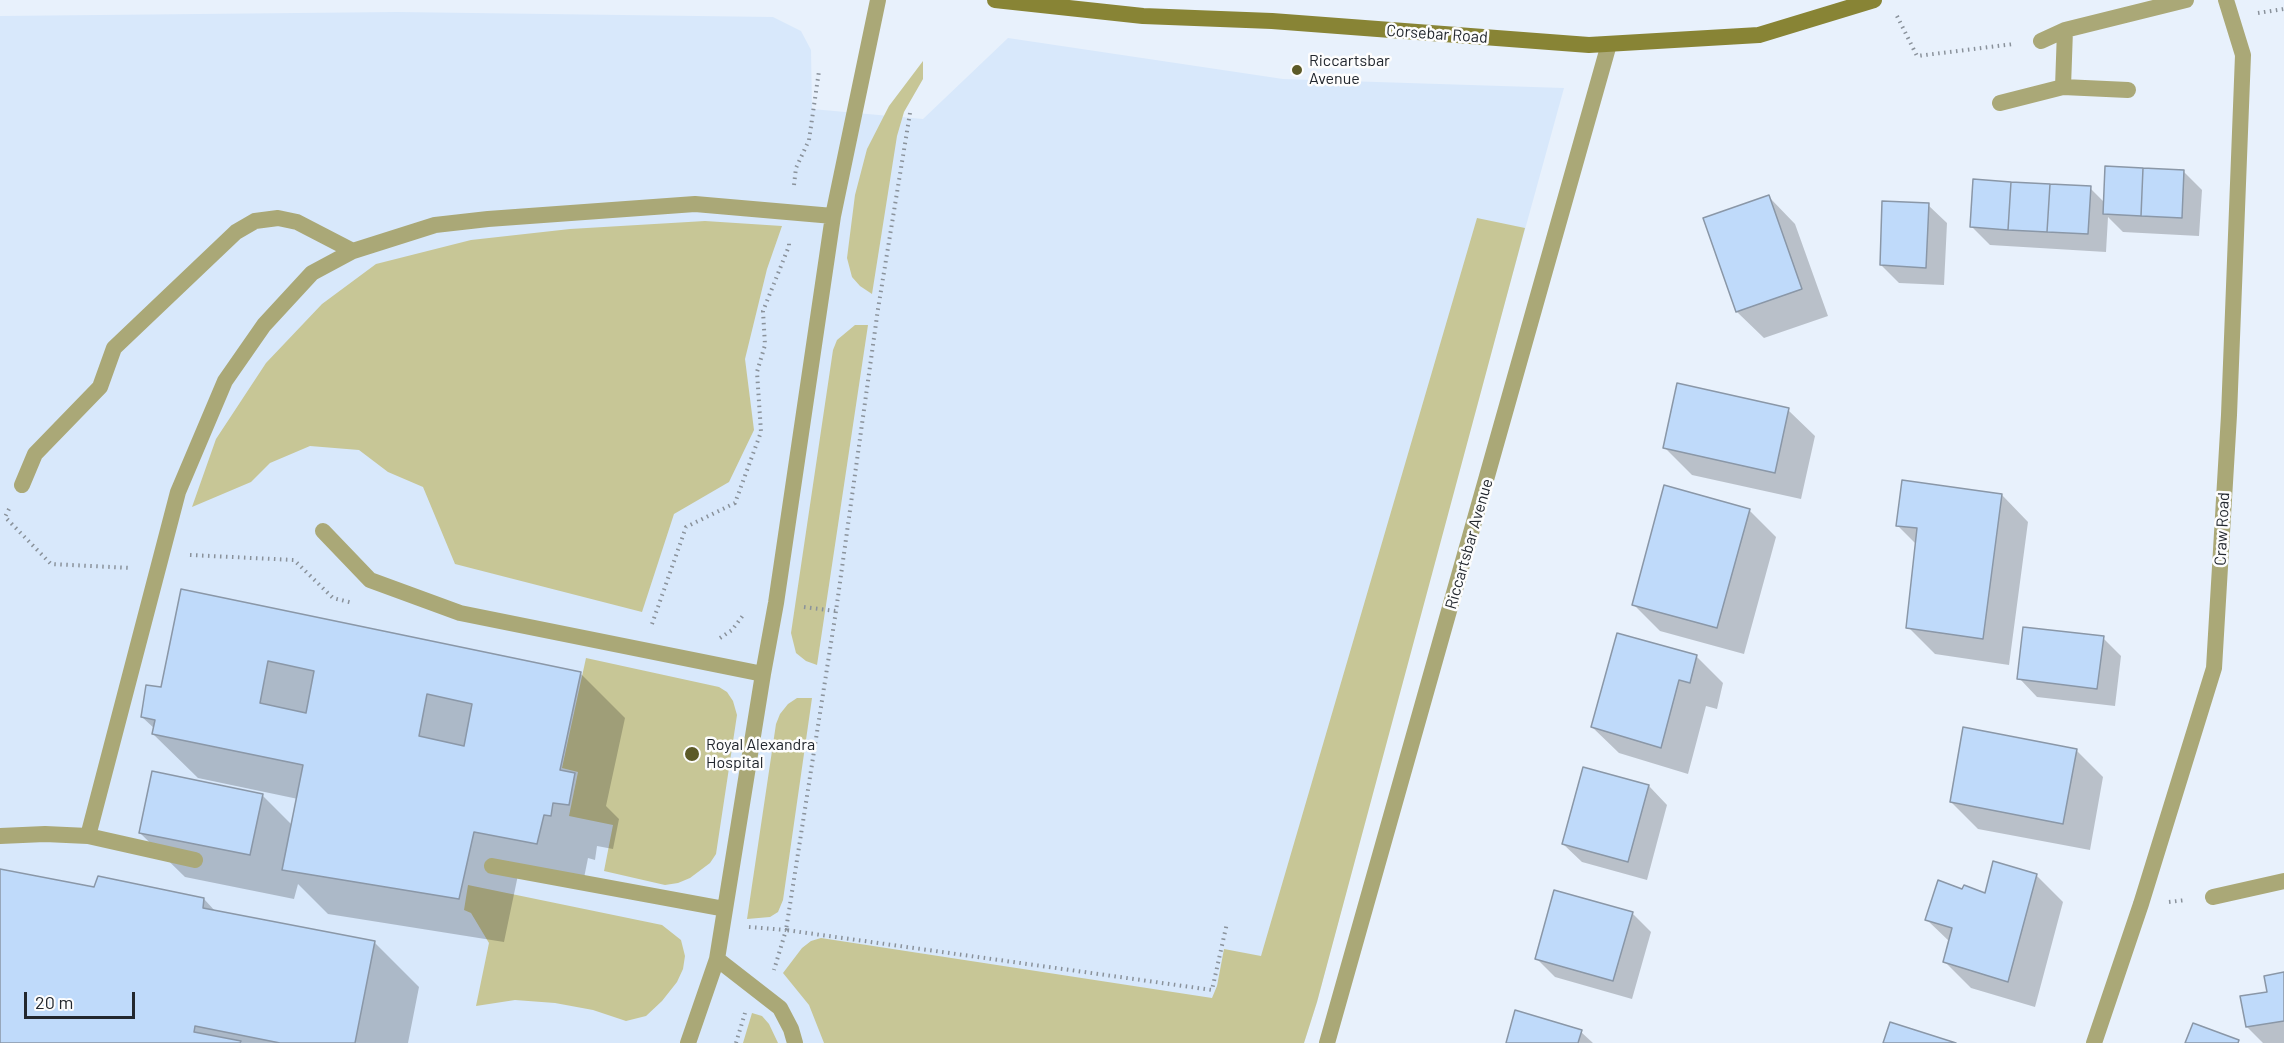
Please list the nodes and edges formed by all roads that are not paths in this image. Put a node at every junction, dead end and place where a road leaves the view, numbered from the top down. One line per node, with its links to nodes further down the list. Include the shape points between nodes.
1 (878, 0): 12 (street)
2 (995, 0): 8 (main road, Corsebar Road, via 1143,16)
3 (1874, 0): 8 (main road, Corsebar Road, via 1759,35)
4 (2186, 0): 6 (street)
5 (2226, 0): 30 (street, Craw Road, via 2243,55 2229,415 2214,668)
6 (2066, 30): 7 (street); 9 (street)
7 (2041, 41)
8 (1609, 44): 29 (street, Riccartsbar Avenue)
9 (2063, 87): 10 (street); 11 (street)
10 (2128, 90)
11 (2000, 103)
12 (833, 216): 13 (street, via 695,204 488,219 435,225); 16 (street)
13 (353, 251): 14 (street, via 297,222 278,218 255,221 236,232 114,348 100,387 35,454); 18 (street, via 312,273 264,325 225,381 178,492)
14 (22, 485)
15 (323, 531): 16 (street, via 370,580 460,613)
16 (763, 674): 23 (street)
17 (0, 836): 18 (street)
18 (88, 836): 19 (street)
19 (195, 860)
20 (492, 866): 23 (street)
21 (2284, 881): 22 (street)
22 (2213, 897)
23 (724, 909): 24 (street)
24 (717, 958): 25 (street); 28 (street, via 780,1008)
25 (693, 1026): 26 (street); 27 (street)
26 (674, 1043)
27 (688, 1043)
28 (795, 1043)
29 (1328, 1043)
30 (2094, 1043)

